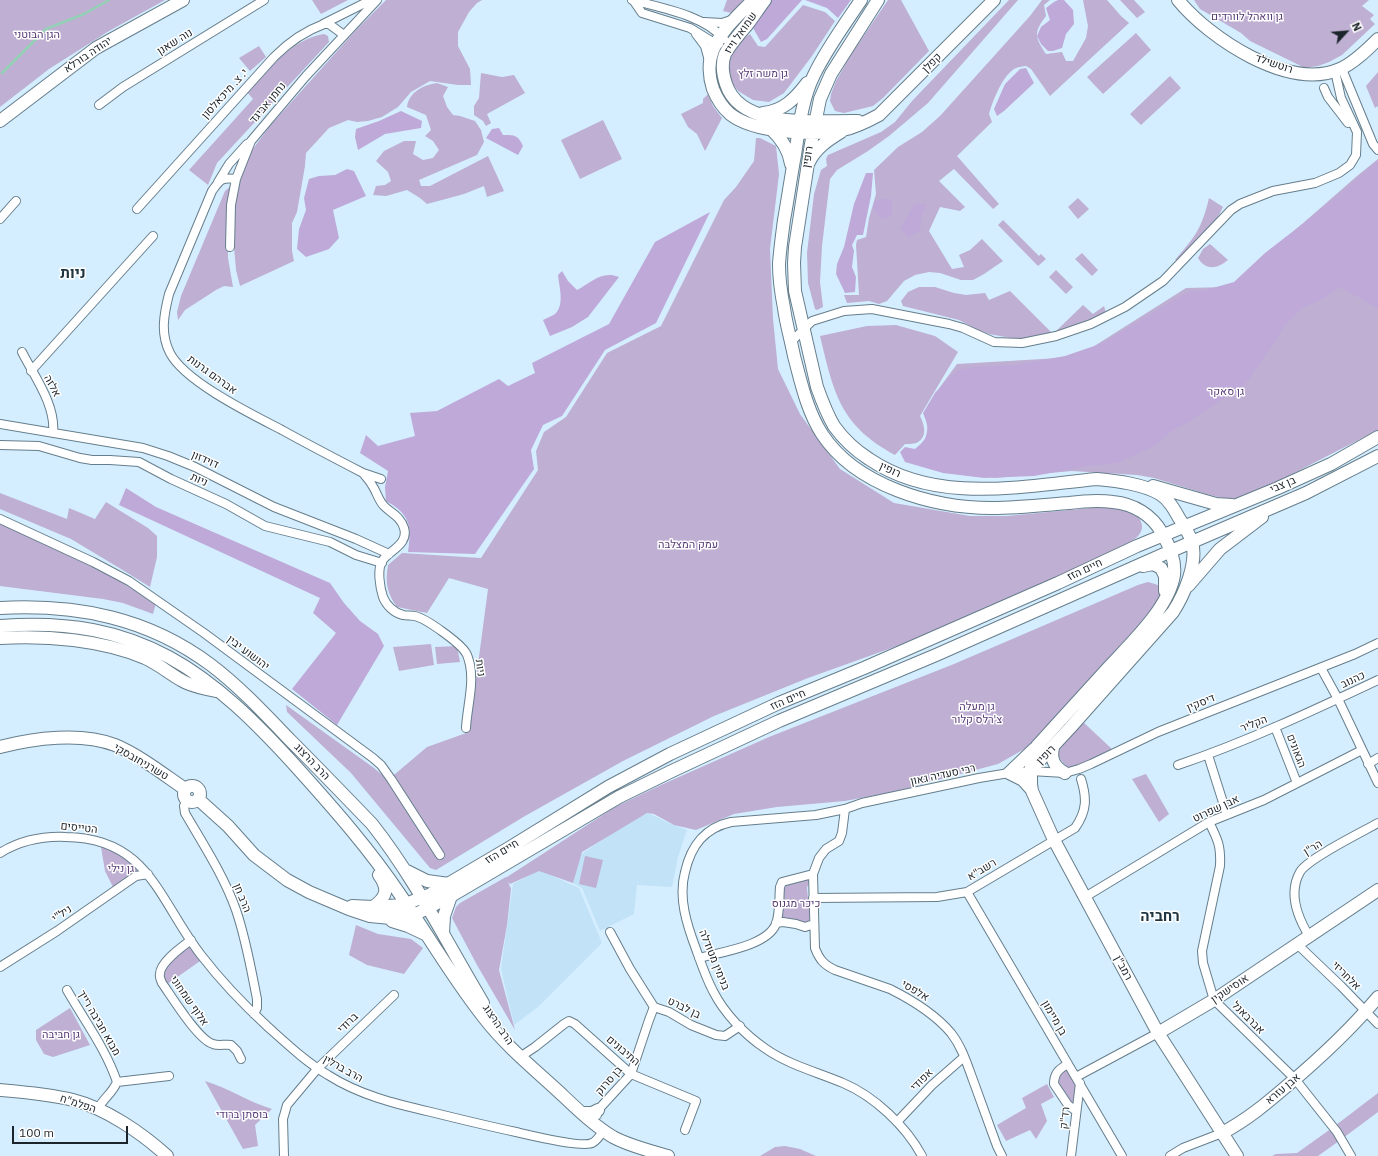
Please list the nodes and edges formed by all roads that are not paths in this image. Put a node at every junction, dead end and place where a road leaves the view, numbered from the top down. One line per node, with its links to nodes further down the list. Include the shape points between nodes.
1 (183, 0): 27 (street, יהודה בורלא, via 96,48)
2 (264, 0): 25 (street, נוה שאנן)
3 (371, 0): 14 (street, י. צ. מיכאלסון)
4 (377, 0): 16 (street, נחמן אביגד)
5 (632, 0): 13 (street); 15 (street, via 642,13)
6 (753, 0): 12 (street, שמואל וייז)
7 (765, 0): 19 (street, שמואל וייז)
8 (861, 0): 22 (street, רופין)
9 (878, 0): 24 (street, רופין, via 831,74)
10 (994, 0): 28 (street, קפלן, via 879,115 868,122)
11 (1178, 0): 21 (street, רוטשילד, via 1196,19 1230,46 1263,62 1288,71 1307,74)
12 (738, 16): 13 (street, via 722,23); 18 (street, שמואל וייז)
13 (702, 22): 18 (street)
14 (320, 26): 16 (street, via 329,24); 40 (street, י. צ. מיכאלסון, via 291,42 274,57)
15 (690, 28): 18 (street); 20 (street, via 702,40)
16 (344, 35): 33 (street, נחמן אביגד)
17 (1378, 38): 21 (street, רוטשילד, via 1368,49)
18 (718, 39): 19 (street); 20 (street, שמואל וייז, via 710,59)
19 (730, 46): 26 (street, שמואל וייז, via 723,67 727,88 732,98)
20 (710, 67): 30 (street, שמואל וייז, via 712,86 722,106 744,122)
21 (1338, 70): 32 (street, via 1341,98 1356,128); 34 (street)
22 (814, 74): 26 (street, via 798,95 787,104 768,113); 29 (street, רופין, via 806,95)
23 (1324, 88): 32 (street)
24 (820, 99): 28 (street, via 826,114); 31 (street, רופין)
25 (99, 105)
26 (758, 114): 29 (street, שמואל וייז)
27 (0, 121)
28 (842, 126): 31 (street, קפלן); 35 (street, via 812,155)
29 (800, 127): 30 (street, שמואל וייז); 31 (street, שמואל וייז); 36 (street, רופין)
30 (770, 128): 36 (street, via 787,150)
31 (814, 128): 35 (street, רופין)
32 (1357, 139): 44 (street, via 1356,155 1350,165 1339,173 1315,183 1273,191 1240,204 1163,281 1125,307 1090,324 1056,336 1022,343 994,342 949,324 872,309 844,311 812,321)
33 (251, 141): 37 (street, נחמן אביגד); 38 (street, via 229,164)
34 (1378, 150)
35 (807, 165): 44 (street, רופין, via 794,263 795,290)
36 (792, 172): 45 (street, רופין, via 779,262 781,293)
37 (236, 179): 38 (street, אברהם גרנות, via 226,177); 43 (street, נחמן אביגד, via 231,205)
38 (212, 191): 53 (street, אברהם גרנות, via 169,294 163,322 170,353 186,371 222,397)
39 (16, 201): 41 (street)
40 (137, 210)
41 (0, 219)
42 (153, 236): 47 (street)
43 (230, 247)
44 (804, 328): 45 (street); 55 (street, רופין, via 817,387 834,425 856,450 888,471 929,485 967,489 1007,488 1097,478)
45 (791, 342): 58 (street, רופין, via 808,406 821,432 837,452 882,484 925,499 965,507 1011,508 1099,501)
46 (22, 352): 47 (street, אלזה)
47 (31, 371): 49 (street, אלזה, via 50,405)
48 (0, 424): 49 (street, דוידזון)
49 (54, 433): 65 (street, דוידזון, via 143,448 168,456 196,467 274,507)
50 (1378, 437): 57 (street, בן צבי, via 1331,464)
51 (0, 445): 66 (street, ניות, via 39,446 92,460 139,462 265,526 330,542 356,555)
52 (1378, 456): 56 (street, בן צבי)
53 (362, 473): 54 (street, אברהם גרנות); 65 (street, via 372,485 379,500 399,518 405,529 402,542)
54 (381, 479)
55 (1131, 484): 57 (street, via 1156,487 1216,504); 60 (street, רופין, via 1160,494 1172,505)
56 (1284, 502): 62 (street, בן צבי); 68 (street, via 1220,549)
57 (1237, 504): 60 (street, בן צבי)
58 (1136, 508): 61 (street, רופין, via 1150,517); 63 (street, via 1146,519 1149,528)
59 (0, 519): 104 (street, יהושוע יבין, via 129,581 373,758 391,779)
60 (1184, 525): 61 (street, חיים הזז); 62 (street, רופין)
61 (1163, 534): 63 (street, חיים הזז); 64 (street, רופין)
62 (1192, 542): 64 (street, חיים הזז); 68 (street, רופין, via 1192,563)
63 (1137, 546): 110 (street, חיים הזז, via 1058,583 779,703 670,754 614,783)
64 (1171, 551): 67 (street, חיים הזז); 69 (street, רופין, via 1174,575)
65 (389, 554): 66 (street)
66 (382, 563): 79 (street, ניות, via 381,586 388,606 402,615 426,621 457,643 466,653 471,678)
67 (1132, 569): 69 (street, via 1153,564 1164,571 1166,582); 110 (street, חיים הזז, via 672,771 619,797)
68 (1185, 590): 82 (street, רופין, via 1165,622)
69 (1162, 604): 80 (street, רופין)
70 (0, 608): 106 (street, הרב הרצוג, via 56,608 118,619 141,627 192,652 234,684 290,739 372,824)
71 (0, 626): 76 (street, הרב הרצוג, via 58,625 122,637 170,657)
72 (0, 638): 76 (street, via 54,639 124,651 145,658 187,683)
73 (1378, 643): 74 (street, דיסקין)
74 (1321, 668): 77 (street); 89 (street, דיסקין, via 1164,730 1091,764)
75 (1378, 680): 77 (street, כהנוב)
76 (223, 693): 99 (street, הרב הרצוג, via 261,730)
77 (1338, 699): 78 (street, הקליר); 83 (street)
78 (1275, 727): 84 (street, הקליר); 92 (street, הגאונים)
79 (466, 728)
80 (1037, 746): 88 (street, רופין, via 1031,759); 90 (street)
81 (0, 747): 95 (street, טשרניחובסקי, via 54,738 102,741 115,745 150,765)
82 (1053, 748): 88 (street, רופין); 89 (street, via 1054,762)
83 (1362, 750): 86 (street); 92 (street, אבן שפרוט)
84 (1208, 754): 87 (street, הקליר); 98 (street)
85 (1378, 758): 86 (street)
86 (1368, 764): 93 (street)
87 (1178, 765)
88 (1030, 771): 89 (street, דיסקין); 90 (street, רבי סעדיה גאון); 94 (street, רמב"ן)
89 (1065, 773)
90 (1009, 774): 94 (street, via 1023,780); 96 (street, רבי סעדיה גאון)
91 (1081, 779): 102 (street, רשב"א, via 1085,792 1082,818 1075,828)
92 (1297, 783): 98 (street, אבן שפרוט, via 1264,800)
93 (1378, 783)
94 (1032, 791): 102 (street, רמב"ן)
95 (190, 796): 116 (street, טשרניחובסקי, via 228,826 254,856 270,869 309,892); 138 (street, הרב חן, via 184,806 185,813 215,865 236,909 247,948 255,992 257,1008)
96 (862, 803): 97 (street, בנימין מטודלה)
97 (845, 809): 108 (street, via 839,841 826,849 819,858); 130 (street, בנימין מטודלה, via 816,815 731,822 710,830 702,837 694,846 687,861 682,894)
98 (1227, 814): 100 (street, אבן שפרוט)
99 (339, 815): 117 (street, הרב הרצוג); 118 (street, via 349,835 385,885 385,895)
100 (1209, 822): 113 (street, אבן שפרוט); 135 (street, אברבאנל, via 1220,844 1221,852 1202,951)
101 (1378, 823): 127 (street, הר"ן, via 1310,861 1300,871 1295,887 1295,901 1301,923)
102 (1054, 840): 112 (street, רשב"א); 113 (street, רמב"ן)
103 (0, 853): 105 (street, הטייסים, via 33,839 54,836 79,837 114,846)
104 (440, 855)
105 (138, 864): 107 (street, הטייסים); 109 (street)
106 (405, 870): 110 (street); 114 (street, הרב הרצוג)
107 (148, 874): 109 (street, ניל"י); 128 (street, הרב ברלין)
108 (813, 874): 115 (street, אלפסי); 122 (street, via 782,882)
109 (134, 878): 131 (street, ניל"י, via 57,931)
110 (450, 890): 114 (street, חיים הזז); 119 (street, חיים הזז); 124 (street)
111 (1378, 890): 127 (street, אוסישקין)
112 (967, 892): 115 (street, רשב"א, via 936,897); 145 (street, בן מיימון)
113 (1085, 897): 141 (street, רמב"ן)
114 (422, 898): 117 (street, חיים הזז); 119 (street, הרב הרצוג)
115 (813, 898): 123 (street, אלפסי)
116 (339, 904): 118 (street, טשרניחובסקי); 121 (street, טשרניחובסקי, via 359,913)
117 (407, 904): 118 (street, טשרניחובסקי); 120 (street, הרב הרצוג)
118 (373, 907)
119 (428, 909): 120 (street, חיים הזז); 124 (street, הרב הרצוג)
120 (414, 915): 121 (street, טשרניחובסקי); 126 (street, הרב הרצוג)
121 (381, 918): 126 (street)
122 (776, 923): 123 (street, via 805,927); 130 (street, via 769,934 751,944)
123 (814, 924): 143 (street, אלפסי, via 815,948 826,966 890,989 925,1009 952,1035)
124 (442, 932): 142 (street, הרב הרצוג, via 492,1020)
125 (610, 932): 136 (street, בן לברט)
126 (427, 935): 142 (street, הרב הרצוג, via 484,1018)
127 (1309, 936): 129 (street, אוסישקין)
128 (191, 940): 138 (street, הרב ברלין, via 222,981); 144 (street, אלוף שמחוני, via 164,964 159,975 162,983 206,1041 214,1045 231,1045)
129 (1297, 944): 135 (street, אוסישקין); 137 (street, אלחריזי)
130 (699, 958): 140 (street, בנימין מטודלה, via 718,1000)
131 (0, 966)
132 (67, 990): 151 (street, מבוא חביבה רייך, via 103,1050)
133 (394, 995): 146 (street, ברודי)
134 (1378, 997): 137 (street, אבן עזרא)
135 (1214, 1000): 141 (street, אוסישקין); 150 (street, אברבאנל)
136 (654, 1007): 140 (street, בן לברט, via 716,1035 725,1036); 147 (street, בן סרוק)
137 (1365, 1011): 139 (street, אלחריזי); 150 (street, אבן עזרא)
138 (254, 1014): 146 (street, הרב ברלין, via 284,1042)
139 (1378, 1024)
140 (740, 1026): 157 (street, בנימין מטודלה, via 762,1046 778,1056 857,1090)
141 (1158, 1033): 149 (street, אוסישקין); 160 (street, רמב"ן)
142 (520, 1056): 147 (street, התיבונים, via 569,1021); 156 (street, הרב הרצוג)
143 (964, 1057): 157 (street, אפודי, via 943,1074); 165 (street, אלפסי)
144 (241, 1059)
145 (1068, 1064): 149 (street, בן מיימון); 155 (street, via 1058,1070 1054,1084)
146 (318, 1068): 158 (street, הרב ברלין, via 328,1076 383,1100 530,1135 587,1145 597,1139); 162 (street, ברודי, via 287,1105 283,1119)
147 (632, 1074): 154 (street, בן סרוק); 159 (street, התיבונים, via 696,1102)
148 (169, 1076): 151 (street)
149 (1078, 1080): 155 (street, רד"ק); 167 (street, בן מיימון)
150 (1295, 1080): 160 (street, אבן עזרא, via 1237,1126); 170 (street, אברבאנל, via 1337,1132)
151 (117, 1082): 153 (street, via 114,1090 102,1101)
152 (0, 1090): 153 (street, הפלמ"ח, via 45,1094)
153 (98, 1109): 161 (street, הפלמ"ח, via 135,1130)
154 (598, 1110): 156 (street); 158 (street, בן סרוק)
155 (1076, 1112): 166 (street, רד"ק)
156 (583, 1114): 158 (street, הרב הרצוג)
157 (897, 1122): 164 (street, בנימין מטודלה)
158 (600, 1127): 163 (street, הרב הרצוג, via 637,1147)
159 (685, 1130)
160 (1222, 1133): 168 (street, אבן עזרא, via 1183,1148); 169 (street, רמב"ן)
161 (167, 1156)
162 (284, 1156)
163 (668, 1156)
164 (922, 1156)
165 (1002, 1156)
166 (1071, 1156)
167 (1122, 1156)
168 (1170, 1156)
169 (1237, 1156)
170 (1351, 1156)

